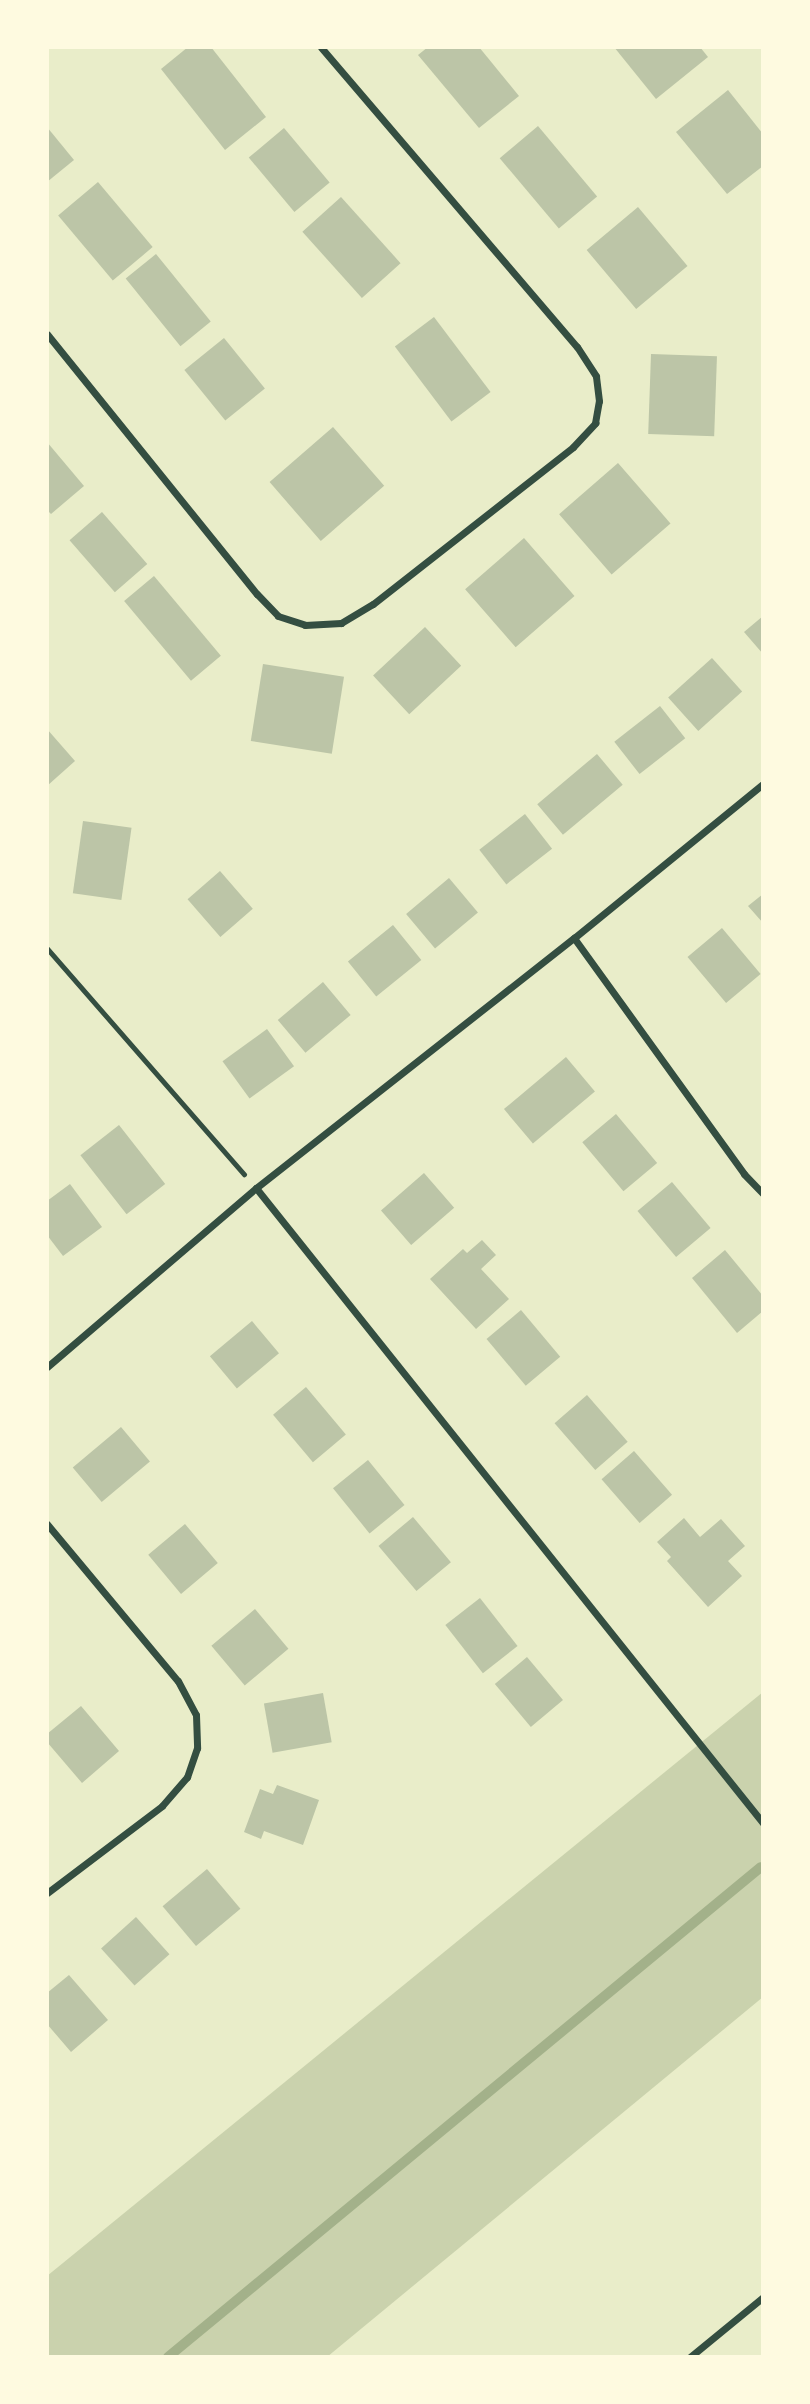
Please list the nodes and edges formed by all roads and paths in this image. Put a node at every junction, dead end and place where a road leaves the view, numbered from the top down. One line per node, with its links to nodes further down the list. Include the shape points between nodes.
1 (321, 47): 2 (street, via 577,347 596,376 595,424 573,447 373,604 341,622 305,625 278,616 257,594)
2 (47, 334)
3 (763, 784): 4 (street)
4 (574, 938): 6 (street); 7 (street)
5 (47, 948): 6 (path)
6 (256, 1188): 8 (street); 10 (street)
7 (763, 1194)
8 (47, 1367)
9 (47, 1524): 11 (street, via 178,1681 196,1715 197,1748 187,1777 162,1805)
10 (763, 1823)
11 (47, 1893)
12 (763, 2297): 13 (street)
13 (690, 2357)

